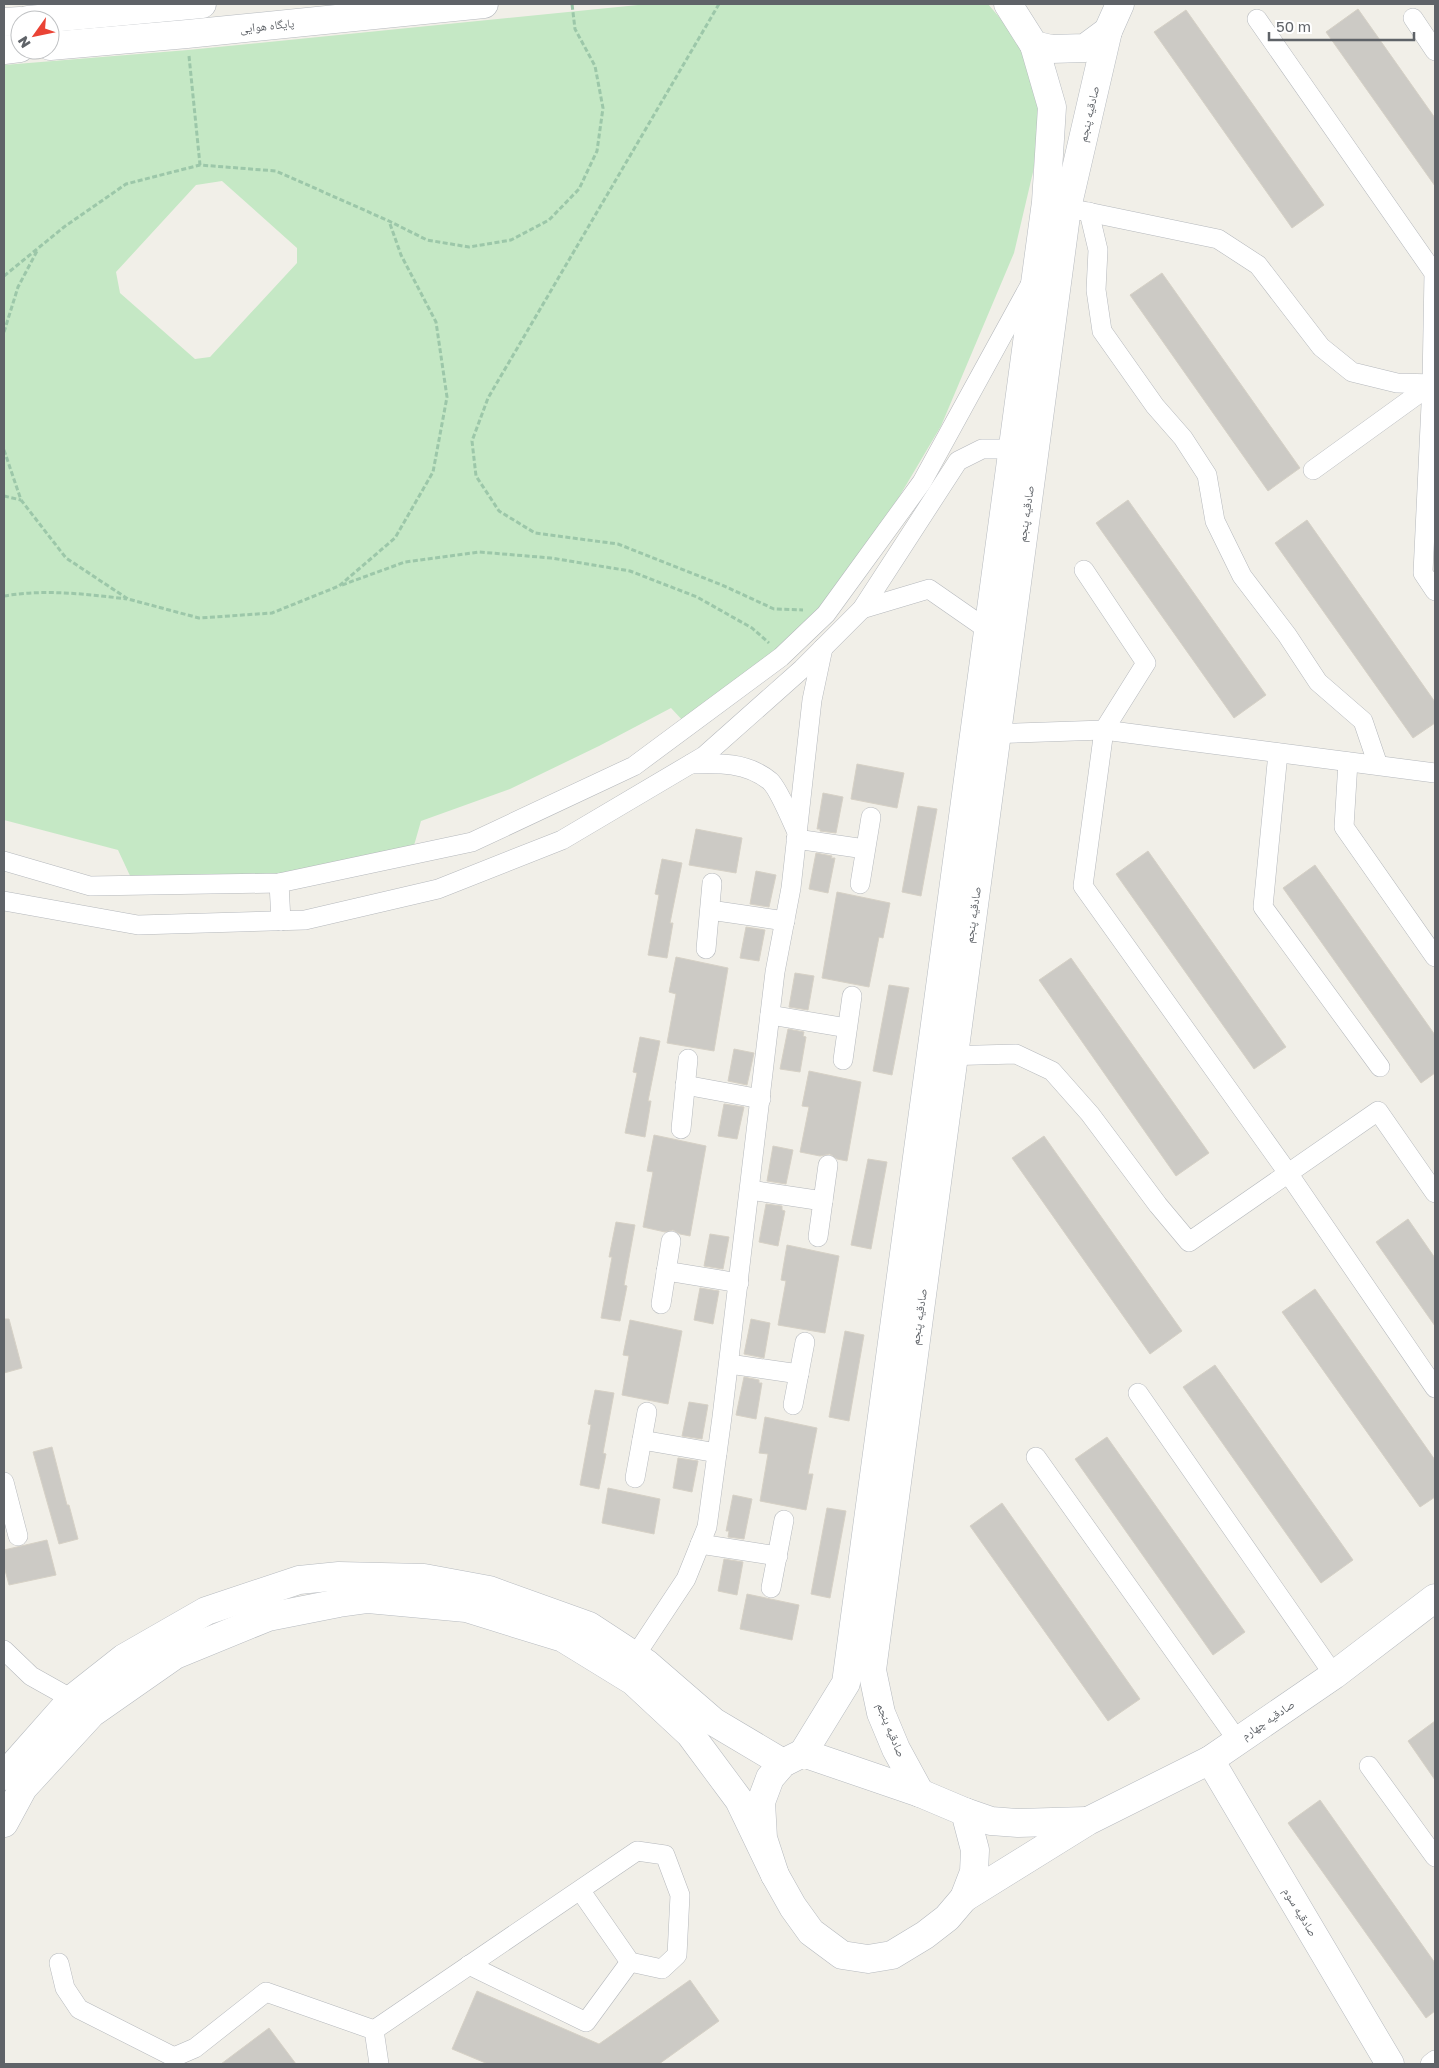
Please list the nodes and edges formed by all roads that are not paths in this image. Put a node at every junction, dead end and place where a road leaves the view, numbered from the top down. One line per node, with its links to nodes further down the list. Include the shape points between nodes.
1 (202, 4): 5 (street)
2 (484, 4): 10 (street, پایگاه هوایی)
3 (1008, 4): 11 (street, صادقیه پنجم)
4 (1120, 4): 9 (street, صادقیه پنجم)
5 (89, 9): 6 (street)
6 (60, 14)
7 (1413, 18): 12 (street)
8 (1257, 19): 14 (street)
9 (1108, 32): 11 (street, via 1086,48 1051,49); 13 (street, صادقیه پنجم)
10 (60, 45)
11 (1034, 45): 13 (street, صادقیه پنجم, via 1052,108)
12 (1435, 51)
13 (1067, 207): 15 (street, صادقیه پنجم); 16 (street, via 1218,240 1258,265 1321,347 1352,372 1397,383); 17 (street, صادقیه پنجم); 30 (street, via 1098,250 1096,290 1102,332 1155,406 1183,438 1207,475 1215,522 1242,576 1318,682 1363,721)
14 (1435, 273): 16 (street)
15 (1036, 275): 17 (street, صادقیه پنجم); 36 (street, via 922,482 826,614 781,657 634,766 472,842)
16 (1434, 384): 18 (street); 19 (street)
17 (1024, 449): 22 (street, via 982,449 958,461); 23 (street, صادقیه پنجم); 26 (street, صادقیه پنجم)
18 (1313, 470)
19 (1431, 484): 21 (street, via 1423,573)
20 (1084, 570): 25 (street, via 1146,663)
21 (1435, 591)
22 (862, 609): 23 (street, via 929,589); 24 (street)
23 (988, 630): 26 (street, صادقیه پنجم)
24 (823, 648): 29 (street, via 704,756); 33 (street, via 812,700)
25 (1104, 730): 26 (street); 27 (street); 56 (street, via 1083,886)
26 (985, 734): 48 (street, صادقیه پنجم)
27 (1278, 752): 28 (street); 51 (street, via 1263,907)
28 (1348, 762): 30 (street); 44 (street, via 1344,827)
29 (690, 764): 33 (street, via 724,762 747,768 771,782); 41 (street, via 562,840 438,889 305,920)
30 (1378, 766): 31 (street)
31 (1435, 773)
32 (870, 817): 34 (street)
33 (796, 834): 34 (street); 42 (street)
34 (865, 850): 38 (street)
35 (4, 861): 36 (street, via 90,886)
36 (279, 883): 41 (street)
37 (712, 883): 40 (street)
38 (860, 884)
39 (4, 900): 41 (street, via 138,925)
40 (710, 910): 42 (street); 43 (street)
41 (281, 921)
42 (785, 921): 46 (street)
43 (706, 949)
44 (1435, 957)
45 (852, 996): 47 (street)
46 (770, 1015): 47 (street); 53 (street)
47 (847, 1028): 50 (street)
48 (942, 1056): 56 (street, via 1016,1054 1052,1071 1090,1114 1189,1242); 88 (street, صادقیه پنجم)
49 (688, 1059): 52 (street)
50 (843, 1060)
51 (1380, 1067)
52 (686, 1085): 53 (street); 54 (street)
53 (760, 1099): 57 (street)
54 (681, 1129)
55 (828, 1165): 59 (street)
56 (1288, 1173): 58 (street, via 1378,1111); 68 (street)
57 (750, 1190): 59 (street); 63 (street)
58 (1435, 1192)
59 (823, 1201): 60 (street)
60 (818, 1237)
61 (671, 1242): 62 (street)
62 (666, 1271): 63 (street); 64 (street)
63 (739, 1283): 66 (street)
64 (661, 1304)
65 (804, 1342): 67 (street)
66 (729, 1364): 67 (street); 73 (street)
67 (799, 1374): 70 (street)
68 (1435, 1388)
69 (1138, 1393): 89 (street)
70 (794, 1405)
71 (647, 1412): 72 (street)
72 (642, 1440): 73 (street); 75 (street)
73 (717, 1453): 80 (street, via 707,1527)
74 (1036, 1457): 92 (street)
75 (635, 1478)
76 (4, 1482): 77 (street)
77 (7, 1506): 79 (street)
78 (784, 1520): 81 (street)
79 (18, 1536)
80 (700, 1544): 81 (street); 87 (street, via 686,1579)
81 (778, 1556): 83 (street)
82 (339, 1576): 85 (street); 87 (street, via 424,1578 489,1590 589,1626); 90 (street, via 299,1580 206,1611 124,1658)
83 (772, 1588)
84 (1435, 1598): 89 (street, صادقیه چهارم)
85 (339, 1603): 91 (street, via 368,1599 466,1608 564,1638); 96 (street, via 268,1617 175,1655 92,1712)
86 (4, 1650): 90 (street, via 31,1676)
87 (635, 1656): 91 (street, via 647,1664)
88 (860, 1669): 93 (street, صادقیه پنجم, via 846,1683); 97 (street, صادقیه پنجم)
89 (1334, 1675): 92 (street, صادقیه چهارم)
90 (72, 1698): 96 (street)
91 (697, 1724): 93 (street, via 714,1722); 102 (street)
92 (1238, 1741): 94 (street, صادقیه چهارم)
93 (793, 1758): 97 (street); 102 (street, صادقیه پنجم, via 770,1778 761,1802 763,1838)
94 (1210, 1760): 99 (street, صادقیه چهارم); 111 (street, صادقیه سوم)
95 (1369, 1766): 101 (street)
96 (10, 1781): 100 (street)
97 (920, 1793): 98 (street)
98 (965, 1812): 99 (street, via 991,1821 1018,1823); 104 (street, via 975,1850 974,1872)
99 (1088, 1821): 104 (street, صادقیه چهارم)
100 (4, 1823)
101 (1435, 1857)
102 (775, 1875): 104 (street, via 792,1908 810,1932 842,1955 868,1958 892,1955 947,1918)
103 (580, 1890): 105 (street); 105 (street, via 636,1851 665,1855 680,1895 677,1955 662,1969); 107 (street)
104 (964, 1898)
105 (630, 1962): 107 (street, via 586,2022)
106 (59, 1963): 108 (street, via 65,1988 79,2009 174,2057 195,2048 266,1992)
107 (469, 1965): 108 (street)
108 (374, 2030): 110 (street)
109 (1435, 2060): 112 (street)
110 (379, 2064)
111 (1390, 2064)
112 (1430, 2064)

